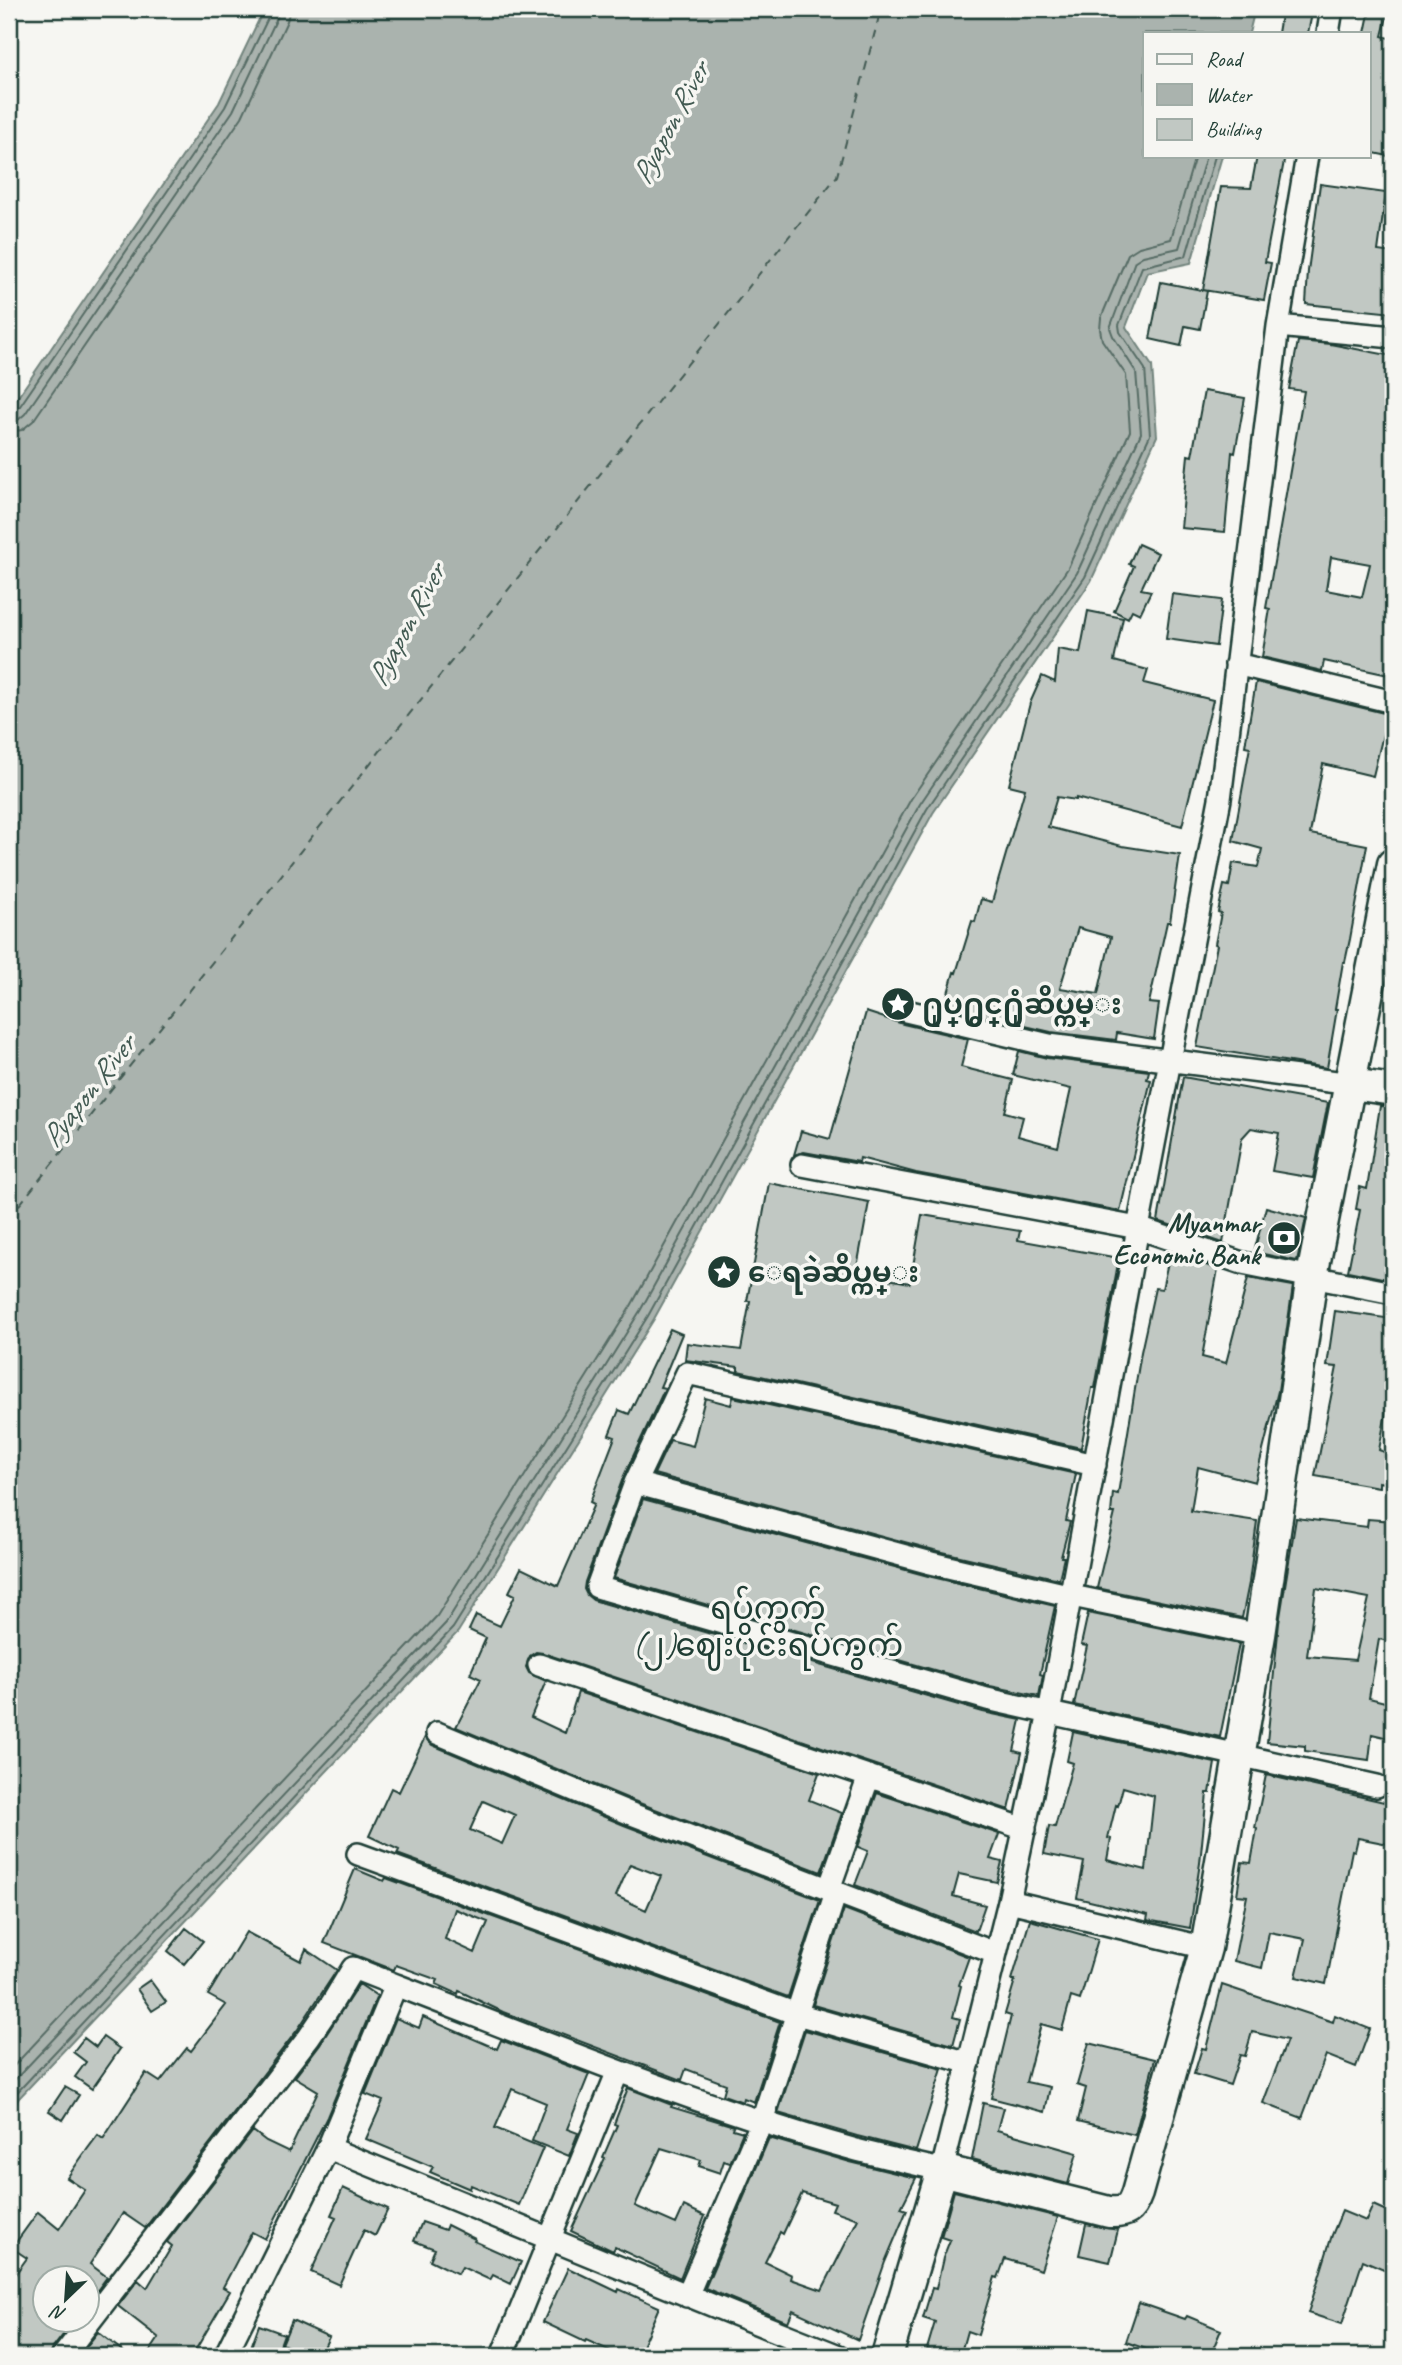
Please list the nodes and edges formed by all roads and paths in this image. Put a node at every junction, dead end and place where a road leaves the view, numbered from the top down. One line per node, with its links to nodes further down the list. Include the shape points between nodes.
1 (1332, 9): 2 (street)
2 (1328, 32)
3 (1307, 158): 4 (street)
4 (1278, 326): 5 (street); 6 (street)
5 (1393, 337)
6 (1236, 664): 7 (street); 10 (street, via 1220,799)
7 (1393, 702)
8 (1393, 864): 11 (main road)
9 (906, 1012): 10 (street, via 1049,1045)
10 (1171, 1062): 11 (street); 14 (street)
11 (1352, 1084): 12 (main road); 15 (main road)
12 (1393, 1090)
13 (802, 1165): 14 (street)
14 (1138, 1228): 15 (street, via 1242,1263); 17 (street)
15 (1312, 1276): 16 (street); 20 (main road)
16 (1393, 1293)
17 (1095, 1465): 18 (street, via 687,1373); 19 (street)
18 (635, 1483): 19 (street); 22 (street, via 597,1587)
19 (1072, 1596): 20 (street); 22 (street)
20 (1260, 1635): 24 (main road)
21 (539, 1665): 25 (street)
22 (1049, 1713): 24 (street); 27 (street)
23 (438, 1733): 29 (street, via 629,1813)
24 (1241, 1755): 26 (street); 31 (main road)
25 (869, 1776): 27 (street); 29 (street)
26 (1377, 1786)
27 (1025, 1829): 30 (street)
28 (358, 1854): 34 (street)
29 (833, 1890): 32 (street); 34 (street)
30 (1009, 1901): 31 (street); 32 (street)
31 (1206, 1948): 39 (main road, via 1133,2206 1124,2213 1109,2212)
32 (995, 1953): 35 (street)
33 (396, 1985): 36 (street); 38 (street); 42 (street, via 353,1968 301,2048)
34 (797, 2014): 35 (street); 37 (street)
35 (969, 2063): 39 (street)
36 (618, 2071): 37 (street); 40 (street)
37 (762, 2121): 39 (street); 41 (street)
38 (328, 2148): 40 (street); 43 (street)
39 (942, 2170): 46 (main road)
40 (551, 2238): 41 (street); 44 (street)
41 (687, 2297): 45 (street)
42 (63, 2356)
43 (225, 2356)
44 (502, 2356)
45 (839, 2356)
46 (887, 2356)

